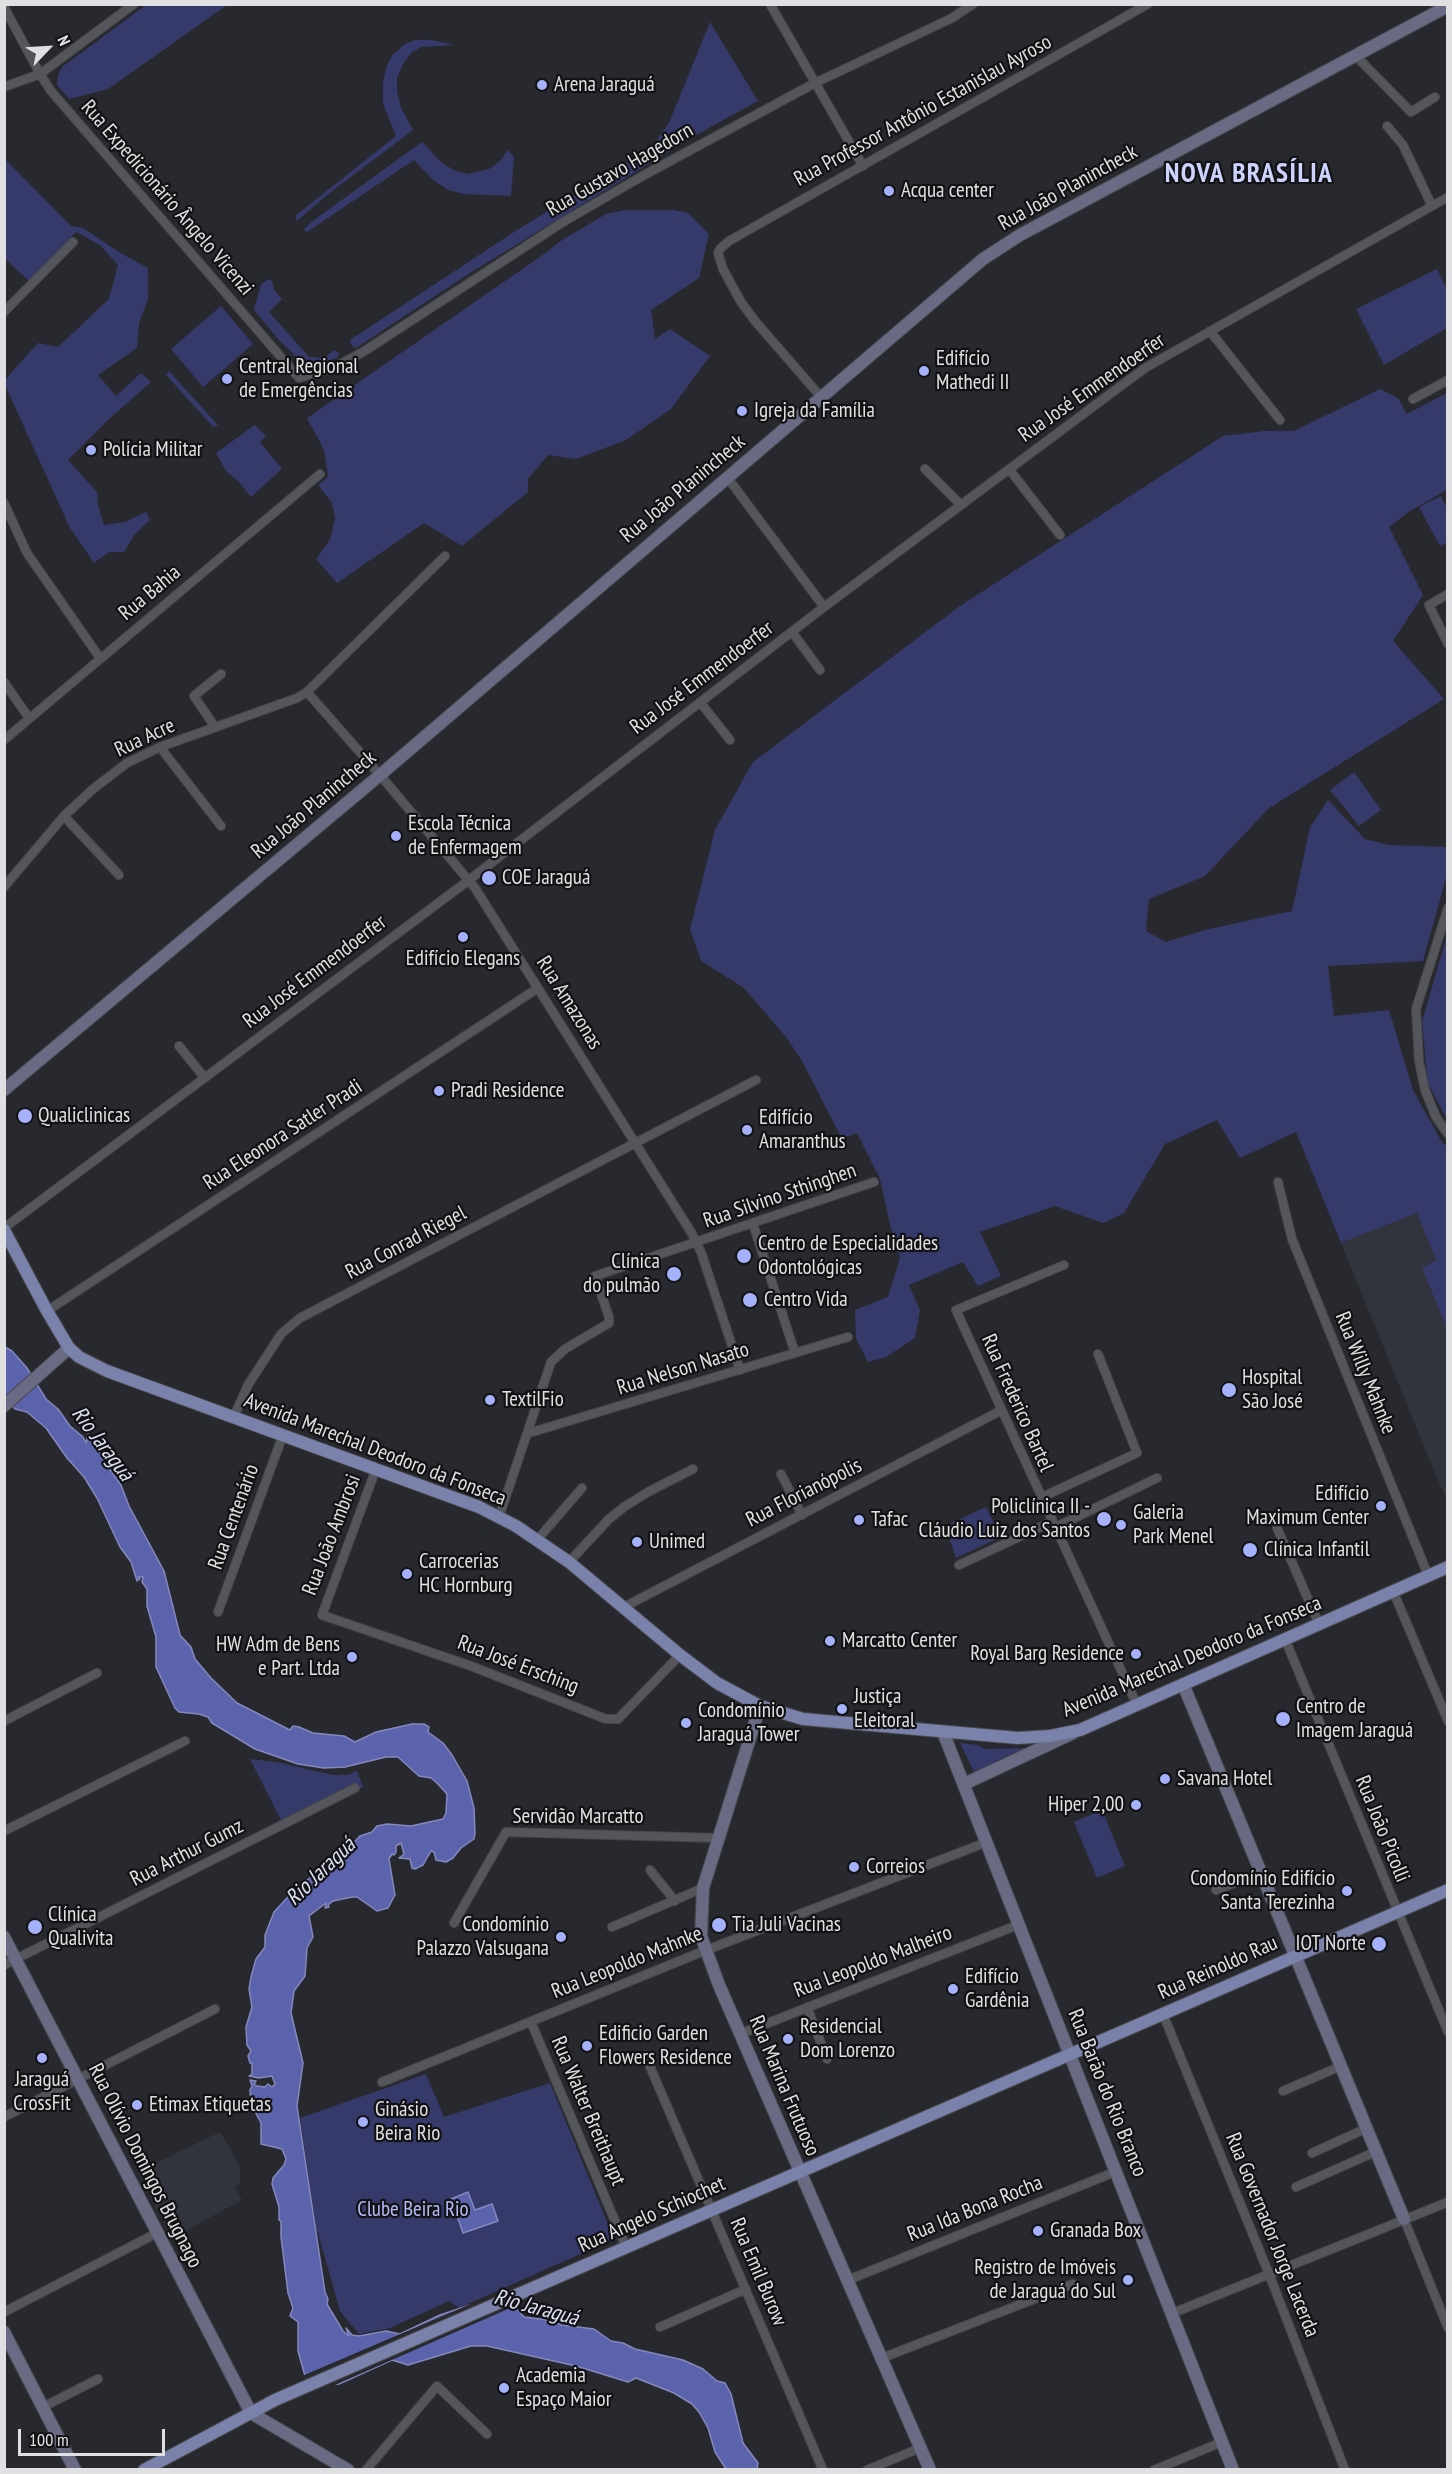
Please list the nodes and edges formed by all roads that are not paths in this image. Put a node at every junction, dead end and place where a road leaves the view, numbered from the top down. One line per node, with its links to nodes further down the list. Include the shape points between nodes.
1 (134, 4): 8 (street)
2 (770, 4): 9 (street)
3 (973, 4): 9 (street, Rua Gustavo Hagedorn, via 952,18)
4 (1149, 4): 13 (street, Rua Professor Antônio Estanislau Ayroso)
5 (1448, 6): 7 (main road, Rua João Planincheck)
6 (4, 7): 8 (street, Rua Expedicionário Ângelo Vicenzi)
7 (1355, 55): 11 (street, via 1412,112); 21 (main road, Rua João Planincheck, via 1002,246)
8 (40, 74): 10 (street); 19 (street, Rua Expedicionário Ângelo Vicenzi)
9 (814, 83): 13 (street); 19 (street, Rua Gustavo Hagedorn, via 600,200 355,357 315,374 299,378)
10 (4, 87)
11 (1435, 97)
12 (1387, 126): 15 (street, via 1403,145)
13 (863, 166): 21 (street, Rua Professor Antônio Estanislau Ayroso, via 729,241 718,253 732,286 755,321)
14 (1448, 197): 15 (street, Rua José Emmendoerfer)
15 (1432, 206): 18 (street, Rua José Emmendoerfer)
16 (74, 242): 17 (street)
17 (4, 312)
18 (1210, 331): 23 (street); 25 (street, Rua José Emmendoerfer, via 1145,368)
19 (294, 373)
20 (1448, 380): 22 (street)
21 (821, 397): 27 (main road, Rua João Planincheck)
22 (1413, 399)
23 (1280, 420)
24 (925, 469): 29 (street)
25 (1009, 469): 29 (street, Rua José Emmendoerfer); 30 (street)
26 (320, 474): 36 (street, Rua Bahia)
27 (727, 477): 33 (street); 47 (main road, Rua João Planincheck)
28 (4, 503): 36 (street, via 27,553)
29 (961, 505): 33 (street, Rua José Emmendoerfer)
30 (1060, 535)
31 (445, 556): 40 (street)
32 (1448, 594): 35 (street, via 1429,605)
33 (824, 607): 34 (street, Rua José Emmendoerfer)
34 (792, 632): 37 (street); 41 (street, Rua José Emmendoerfer)
35 (1448, 644)
36 (100, 658): 42 (street, Rua Bahia)
37 (820, 670)
38 (221, 674): 43 (street, via 194,696)
39 (4, 682): 42 (street)
40 (307, 692): 43 (street, Rua Acre); 47 (street, Rua Amazonas)
41 (700, 702): 45 (street); 51 (street, Rua José Emmendoerfer)
42 (29, 718): 44 (street, Rua Bahia)
43 (215, 727): 46 (street, Rua Acre)
44 (4, 740)
45 (730, 741)
46 (160, 747): 48 (street, Rua Acre, via 109,776); 49 (street)
47 (380, 775): 51 (street, Rua Amazonas); 58 (main road, Rua João Planincheck)
48 (64, 816): 50 (street); 52 (street, Rua Acre)
49 (221, 826)
50 (119, 875)
51 (469, 880): 54 (street, Rua Amazonas); 56 (street, Rua José Emmendoerfer)
52 (4, 887)
53 (1448, 908): 59 (street, via 1416,1009 1416,1034 1425,1090)
54 (538, 988): 60 (street, Rua Amazonas); 67 (street, Rua Eleonora Satler Pradi)
55 (179, 1046): 56 (street)
56 (204, 1077): 64 (street, Rua José Emmendoerfer)
57 (756, 1080): 60 (street, Rua Conrad Riegel)
58 (4, 1090)
59 (1448, 1134)
60 (635, 1143): 65 (street, Rua Amazonas); 75 (street, Rua Conrad Riegel, via 300,1318 281,1334 248,1385)
61 (874, 1182): 63 (street, Rua Silvino Sthinghen)
62 (1278, 1182): 92 (street, Rua Willy Mahnke, via 1292,1239)
63 (753, 1224): 65 (street, Rua Silvino Sthinghen); 70 (street)
64 (4, 1229): 67 (main road)
65 (697, 1243): 72 (street, Rua Amazonas); 76 (street, Rua Silvino Sthinghen, via 595,1276 609,1323 551,1362)
66 (1064, 1264): 74 (street, Rua Frederico Bartel, via 956,1310)
67 (47, 1311): 69 (main road)
68 (848, 1337): 70 (street, Rua Nelson Nasato)
69 (69, 1348): 73 (main road); 75 (main road, Avenida Marechal Deodoro da Fonseca, via 107,1371)
70 (795, 1353): 72 (street, Rua Nelson Nasato)
71 (1098, 1354): 83 (street, via 1137,1453)
72 (740, 1370): 76 (street, Rua Nelson Nasato)
73 (4, 1406)
74 (1000, 1411): 83 (street, Rua Frederico Bartel); 84 (street, Rua Florianópolis)
75 (234, 1416): 77 (main road, Avenida Marechal Deodoro da Fonseca)
76 (529, 1433): 85 (street)
77 (283, 1435): 78 (main road, Avenida Marechal Deodoro da Fonseca); 95 (street, Rua Centenário)
78 (376, 1469): 85 (main road, Avenida Marechal Deodoro da Fonseca); 96 (street, Rua João Ambrosi)
79 (693, 1469): 89 (street, via 624,1507)
80 (781, 1474): 84 (street)
81 (1157, 1478): 86 (street)
82 (582, 1488): 88 (street)
83 (1040, 1498): 86 (street, Rua Frederico Bartel)
84 (802, 1515): 94 (street, Rua Florianópolis)
85 (499, 1517): 88 (main road, Avenida Marechal Deodoro da Fonseca)
86 (1052, 1525): 90 (street); 102 (street, Rua Frederico Bartel)
87 (1276, 1528): 97 (street)
88 (537, 1540): 89 (main road, Avenida Marechal Deodoro da Fonseca)
89 (569, 1562): 94 (main road, Avenida Marechal Deodoro da Fonseca)
90 (959, 1565)
91 (1448, 1567): 92 (main road, Avenida Marechal Deodoro da Fonseca)
92 (1428, 1575): 93 (main road, Avenida Marechal Deodoro da Fonseca)
93 (1393, 1591): 97 (main road, Avenida Marechal Deodoro da Fonseca); 105 (street)
94 (624, 1607): 99 (main road, Avenida Marechal Deodoro da Fonseca)
95 (218, 1612)
96 (322, 1615): 99 (street, Rua José Ersching, via 471,1666 606,1719 618,1719)
97 (1319, 1624): 98 (main road, Avenida Marechal Deodoro da Fonseca)
98 (1285, 1639): 101 (main road, Avenida Marechal Deodoro da Fonseca); 120 (street, Rua João Picolli)
99 (680, 1655): 103 (main road, Avenida Marechal Deodoro da Fonseca, via 717,1683)
100 (97, 1673): 104 (street)
101 (1183, 1684): 102 (main road, Avenida Marechal Deodoro da Fonseca); 115 (main road)
102 (1137, 1705): 106 (main road, Avenida Marechal Deodoro da Fonseca)
103 (760, 1706): 107 (main road, Avenida Marechal Deodoro da Fonseca, via 803,1719); 112 (main road, Rua Marina Frutuoso)
104 (4, 1721)
105 (1448, 1721)
106 (1080, 1730): 107 (main road, Avenida Marechal Deodoro da Fonseca, via 1018,1738); 109 (main road)
107 (943, 1732): 109 (main road, Rua Barão do Rio Branco)
108 (185, 1741): 111 (street)
109 (964, 1784): 113 (main road, Rua Barão do Rio Branco)
110 (355, 1788): 127 (street, Rua Arthur Gumz)
111 (4, 1831)
112 (718, 1838): 116 (main road, Rua Marina Frutuoso); 121 (street, Servidão Marcatto, via 506,1832)
113 (987, 1842): 122 (main road, Rua Barão do Rio Branco); 125 (street, Rua Leopoldo Mahnke)
114 (650, 1870): 119 (street)
115 (1262, 1872): 117 (street); 126 (main road)
116 (703, 1888): 119 (street); 125 (main road, Rua Marina Frutuoso)
117 (1216, 1890)
118 (1448, 1890): 120 (main road, Rua Reinoldo Rau)
119 (675, 1901): 123 (street)
120 (1396, 1911): 126 (main road, Rua Reinoldo Rau); 132 (street, Rua João Picolli)
121 (454, 1923)
122 (1020, 1924): 128 (street, Rua Leopoldo Malheiro); 135 (main road, Rua Barão do Rio Branco)
123 (612, 1927)
124 (4, 1938): 127 (main road, Rua Olívio Domingos Brugnago)
125 (704, 1951): 131 (street, Rua Leopoldo Mahnke); 133 (main road, Rua Marina Frutuoso)
126 (1296, 1955): 130 (main road, Rua Reinoldo Rau); 137 (main road)
127 (10, 1962): 138 (main road, Rua Olívio Domingos Brugnago)
128 (807, 2007): 133 (street, Rua Leopoldo Malheiro); 136 (street)
129 (215, 2009): 138 (street)
130 (1162, 2014): 135 (main road, Rua Reinoldo Rau); 153 (street, Rua Governador Jorge Lacerda)
131 (531, 2022): 139 (street, Rua Leopoldo Mahnke); 152 (street, Rua Walter Breithaupt)
132 (1448, 2032)
133 (740, 2034): 146 (main road, Rua Marina Frutuoso)
134 (645, 2055): 149 (street, Rua Emil Burow)
135 (1070, 2055): 145 (main road, Rua Barão do Rio Branco); 146 (main road, Rua Angelo Schiochet)
136 (827, 2059)
137 (1341, 2066): 140 (street); 142 (main road)
138 (77, 2079): 141 (street); 151 (main road, Rua Olívio Domingos Brugnago)
139 (382, 2082)
140 (1283, 2091)
141 (4, 2117)
142 (1367, 2128): 143 (main road); 144 (street)
143 (1377, 2151): 147 (street); 150 (main road)
144 (1312, 2153)
145 (1116, 2171): 154 (street, Rua Ida Bona Rocha); 158 (main road, Rua Barão do Rio Branco)
146 (800, 2172): 149 (main road, Rua Angelo Schiochet); 154 (main road, Rua Marina Frutuoso)
147 (1296, 2187)
148 (1448, 2202): 150 (street)
149 (712, 2210): 152 (main road, Rua Angelo Schiochet); 156 (street, Rua Emil Burow)
150 (1404, 2219): 153 (street); 160 (street)
151 (157, 2233): 157 (street); 165 (main road, Rua Olívio Domingos Brugnago)
152 (626, 2247): 165 (main road, Rua Angelo Schiochet)
153 (1269, 2274): 158 (street); 178 (street, Rua Governador Jorge Lacerda)
154 (848, 2280): 162 (main road, Rua Marina Frutuoso)
155 (1073, 2284): 162 (street)
156 (746, 2289): 159 (street); 173 (street, Rua Emil Burow)
157 (4, 2312)
158 (1173, 2313): 167 (main road, Rua Barão do Rio Branco)
159 (660, 2327)
160 (1448, 2328)
161 (4, 2332): 164 (main road)
162 (882, 2358): 168 (main road, Rua Marina Frutuoso)
163 (98, 2379): 164 (street)
164 (43, 2407): 169 (main road)
165 (251, 2413): 170 (main road, Rua Angelo Schiochet); 171 (main road)
166 (487, 2434): 172 (street, via 437,2386)
167 (1222, 2442): 176 (street); 177 (main road, Rua Barão do Rio Branco)
168 (920, 2448): 174 (street); 175 (main road, Rua Marina Frutuoso)
169 (75, 2469)
170 (144, 2469)
171 (348, 2469)
172 (366, 2469)
173 (823, 2469)
174 (867, 2469)
175 (930, 2469)
176 (1154, 2469)
177 (1233, 2469)
178 (1345, 2469)

